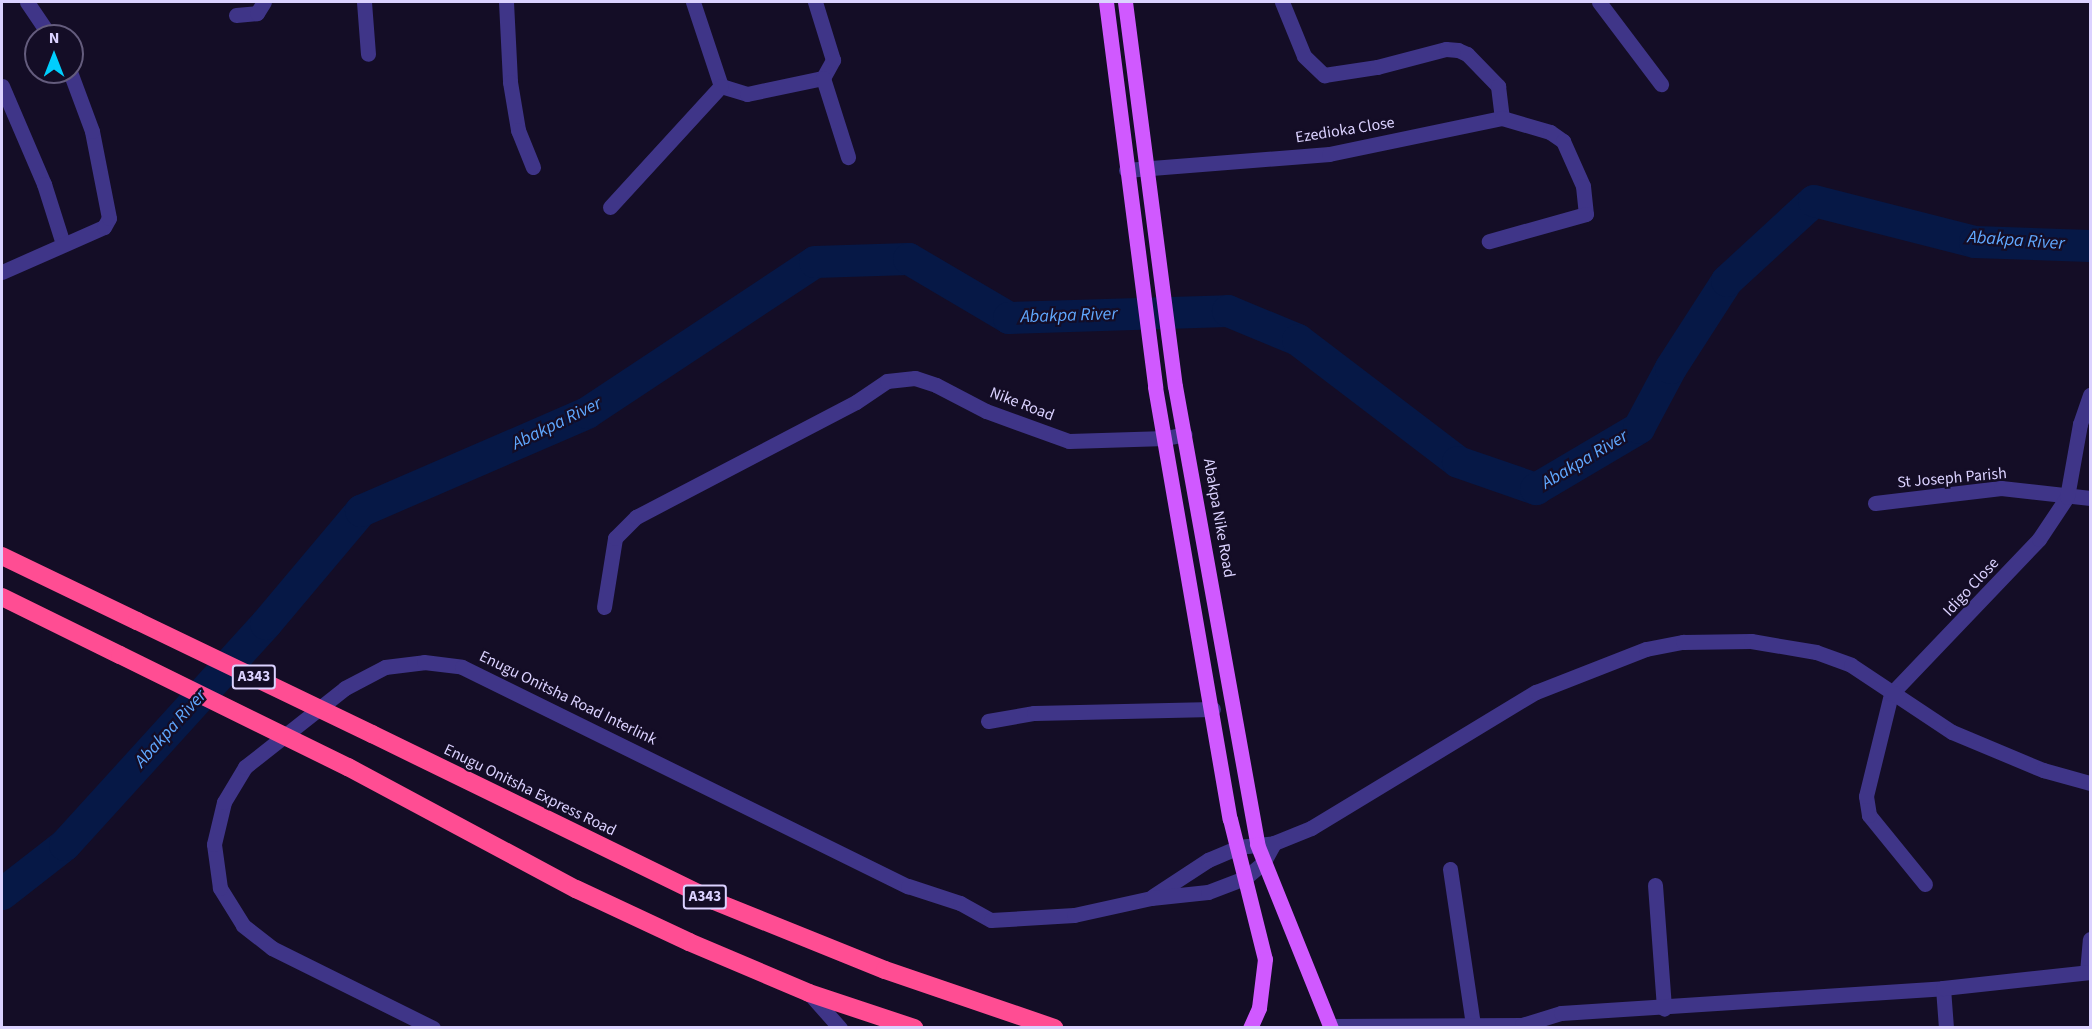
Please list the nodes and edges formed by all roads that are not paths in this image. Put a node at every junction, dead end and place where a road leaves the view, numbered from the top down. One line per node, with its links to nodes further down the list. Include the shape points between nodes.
1 (27, 2): 12 (street)
2 (264, 2): 11 (street, via 257,13)
3 (364, 2): 13 (street)
4 (506, 2): 21 (street, via 510,82 518,130)
5 (693, 2): 18 (street)
6 (815, 2): 14 (street, via 833,60)
7 (1106, 2): 23 (main road)
8 (1125, 2): 22 (main road, Abakpa Nike Road)
9 (1282, 2): 19 (street, via 1304,57 1324,75 1367,70 1446,49 1458,50 1467,54 1498,87)
10 (1599, 2): 16 (street)
11 (236, 15)
12 (42, 24)
13 (368, 54)
14 (823, 78): 18 (street, via 747,94); 20 (street)
15 (74, 84): 26 (street, via 92,131 109,218 104,227)
16 (1660, 84)
17 (2, 86): 26 (street, via 44,184)
18 (721, 86): 24 (street)
19 (1502, 118): 22 (street, Ezedioka Close, via 1329,154); 25 (street, Ezedioka Close, via 1550,132 1563,141 1583,186 1586,214)
20 (848, 157)
21 (533, 167)
22 (1146, 168): 23 (street, Ezedioka Close); 29 (main road, Abakpa Nike Road)
23 (1126, 170): 30 (main road)
24 (610, 207)
25 (1489, 241)
26 (63, 244): 27 (street)
27 (2, 272)
28 (2091, 395): 31 (street, via 2080,424)
29 (1185, 434): 30 (street, Nike Road); 42 (main road, Abakpa Nike Road)
30 (1166, 438): 36 (street, Nike Road, via 1069,441 986,411 915,378 887,381 856,402 636,517 615,538); 38 (main road)
31 (2067, 497): 32 (street, St Joseph Parish); 33 (street, St Joseph Parish, via 2001,488); 37 (street, Idigo Close, via 2032,548)
32 (2091, 498)
33 (1875, 503)
34 (2, 556): 61 (highway, Enugu Onitsha Express Road / A343, bridge, via 714,901 885,970)
35 (2, 597): 53 (highway, A343, bridge, via 348,767 576,889)
36 (604, 607)
37 (1891, 694): 40 (street, Enugu Onitsha Road Interlink, via 1952,732 2043,770); 41 (street, Enugu Onitsha Road Interlink, via 1851,665 1784,645 1715,640 1646,649 1536,692 1365,798); 47 (street, via 1866,796 1869,815)
38 (1213, 709): 39 (street, via 1034,713); 43 (main road)
39 (988, 721)
40 (2091, 783)
41 (1274, 843): 42 (street, Enugu Onitsha Road Interlink); 44 (street, Enugu Onitsha Road Interlink)
42 (1257, 844): 43 (street, Enugu Onitsha Road Interlink); 44 (main road, Abakpa Nike Road)
43 (1238, 847): 46 (main road); 49 (street, Enugu Onitsha Road Interlink, via 1208,860)
44 (1263, 863): 46 (street, Enugu Onitsha Road Interlink); 57 (main road, Abakpa Nike Road)
45 (1450, 869): 55 (street)
46 (1245, 878): 49 (street, Enugu Onitsha Road Interlink, via 1208,892); 62 (main road, via 1266,959 1259,1008)
47 (1925, 884)
48 (1655, 885): 54 (street)
49 (1151, 898): 58 (street, Enugu Onitsha Road Interlink, via 1074,915 991,920 960,903 908,886 462,667 424,662 385,667 345,688 245,767 221,813 214,844 218,877 220,888 243,925 272,948)
50 (2091, 939): 51 (street)
51 (2089, 972): 52 (street)
52 (1943, 988): 54 (street); 63 (street)
53 (809, 993): 59 (street); 60 (highway, A343)
54 (1664, 1009): 56 (street, via 1561,1013)
55 (1473, 1025): 56 (street); 57 (street)
56 (1522, 1026)
57 (1330, 1027)
58 (433, 1028)
59 (840, 1028)
60 (914, 1028)
61 (1054, 1028)
62 (1250, 1028)
63 (1946, 1028)

